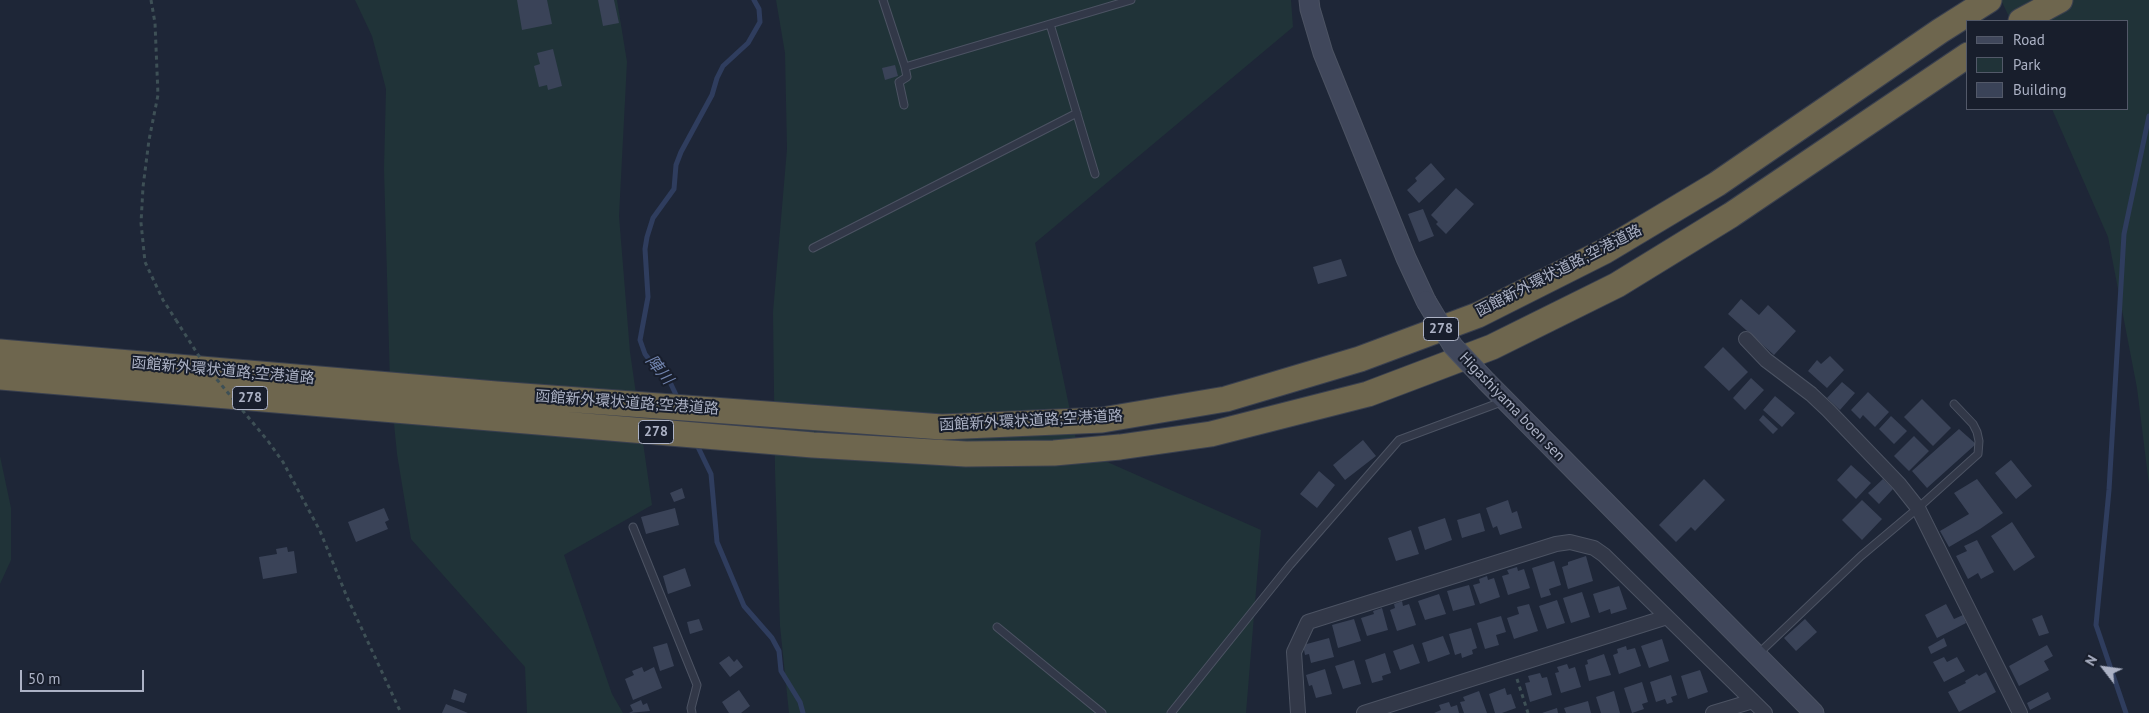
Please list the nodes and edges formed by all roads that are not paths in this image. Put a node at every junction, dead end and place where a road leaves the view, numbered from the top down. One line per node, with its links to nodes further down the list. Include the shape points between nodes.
1 (883, 0): 9 (lane)
2 (1131, 0): 7 (lane)
3 (1309, 0): 17 (street, Higashiyama boen sen, bridge, via 1323,53 1426,300 1454,346)
4 (1989, 0): 15 (highway, 函館新外環状道路;空港道路 / 278, via 1717,184 1605,251 1478,315 1360,359 1226,399 1102,420 942,426 496,394)
5 (2060, 0): 6 (highway)
6 (2023, 20)
7 (1050, 24): 9 (lane); 11 (lane)
8 (1966, 56): 16 (highway, 函館新外環状道路;空港道路 / 278, via 1731,215 1617,285 1492,347 1368,394 1211,434 1054,453 966,454 813,445)
9 (905, 66): 10 (lane, via 907,77 899,82)
10 (904, 105)
11 (1077, 113): 12 (lane); 13 (lane)
12 (1095, 174)
13 (813, 248)
14 (1746, 339): 19 (street, via 1766,360 1828,410)
15 (0, 352)
16 (0, 377)
17 (1504, 401): 23 (street, Higashiyama boen sen); 27 (lane, via 1400,440 1290,565)
18 (1954, 404): 19 (lane, via 1977,432 1978,454)
19 (1918, 508): 23 (lane, via 1861,556); 33 (street)
20 (633, 527): 25 (lane, via 697,685)
21 (1667, 617): 24 (street); 28 (street, via 1594,548 1570,542 1556,544 1308,622 1294,652); 29 (street)
22 (997, 627): 26 (lane)
23 (1756, 655): 32 (street, Higashiyama boen sen)
24 (1753, 701): 30 (street); 31 (street)
25 (692, 713)
26 (1102, 713)
27 (1171, 713)
28 (1298, 713)
29 (1364, 713)
30 (1714, 713)
31 (1765, 713)
32 (1814, 713)
33 (2020, 713)

